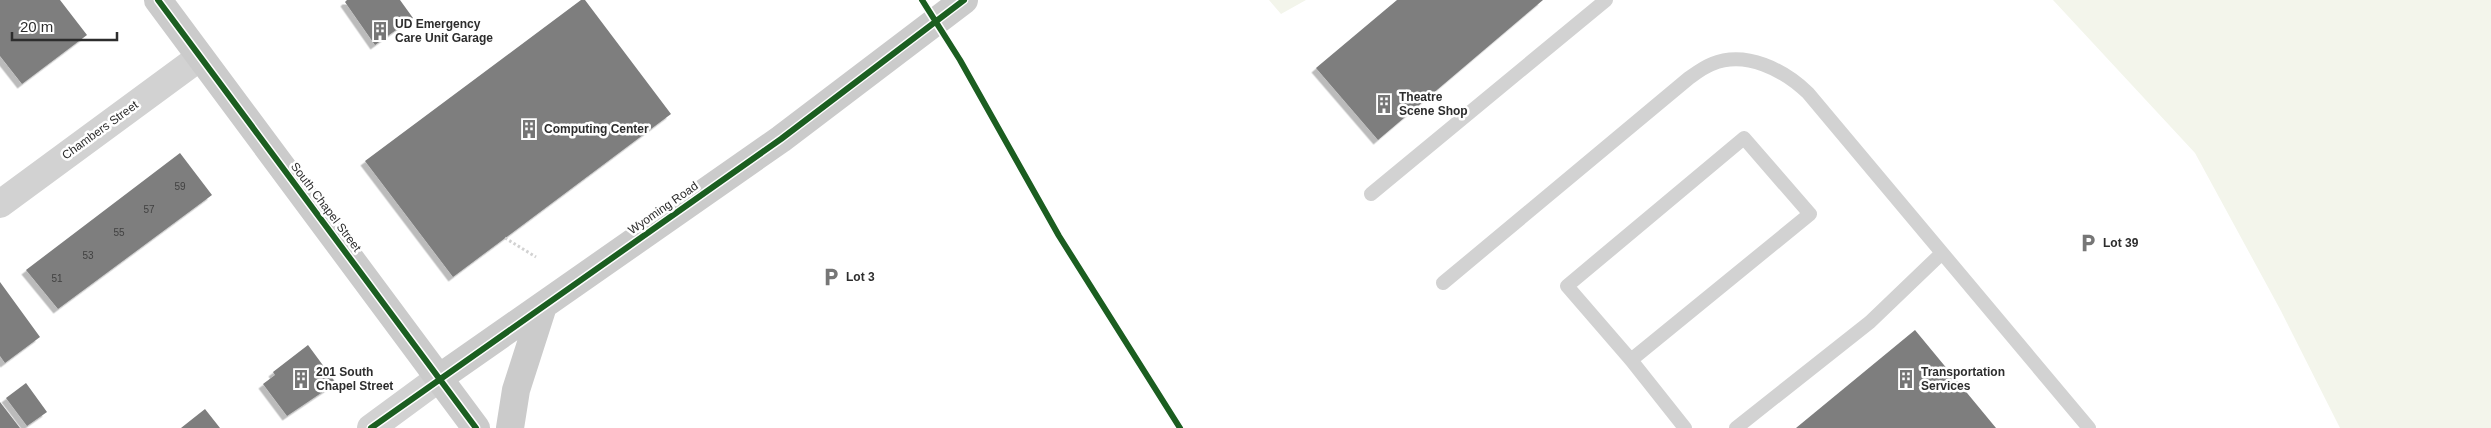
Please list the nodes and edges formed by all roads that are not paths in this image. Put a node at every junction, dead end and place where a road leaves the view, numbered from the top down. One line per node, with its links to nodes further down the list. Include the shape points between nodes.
1 (158, 0): 4 (street, South Chapel Street)
2 (964, 0): 9 (street, Wyoming Road, via 781,139)
3 (1606, 0): 5 (lane)
4 (200, 57): 6 (street, Chambers Street); 11 (street, South Chapel Street)
5 (1370, 194)
6 (0, 204)
7 (1942, 253): 8 (lane, via 1808,93 1793,79 1748,59 1713,63 1689,78); 16 (lane, via 1870,322); 17 (lane)
8 (1443, 283)
9 (543, 306): 11 (street, Wyoming Road); 14 (street, via 516,390)
10 (1631, 360): 10 (lane, via 1567,286 1744,138 1810,214); 15 (lane)
11 (439, 378): 12 (street, Wyoming Road); 13 (street, South Chapel Street)
12 (371, 428)
13 (476, 428)
14 (510, 428)
15 (1685, 428)
16 (1736, 428)
17 (2089, 428)

